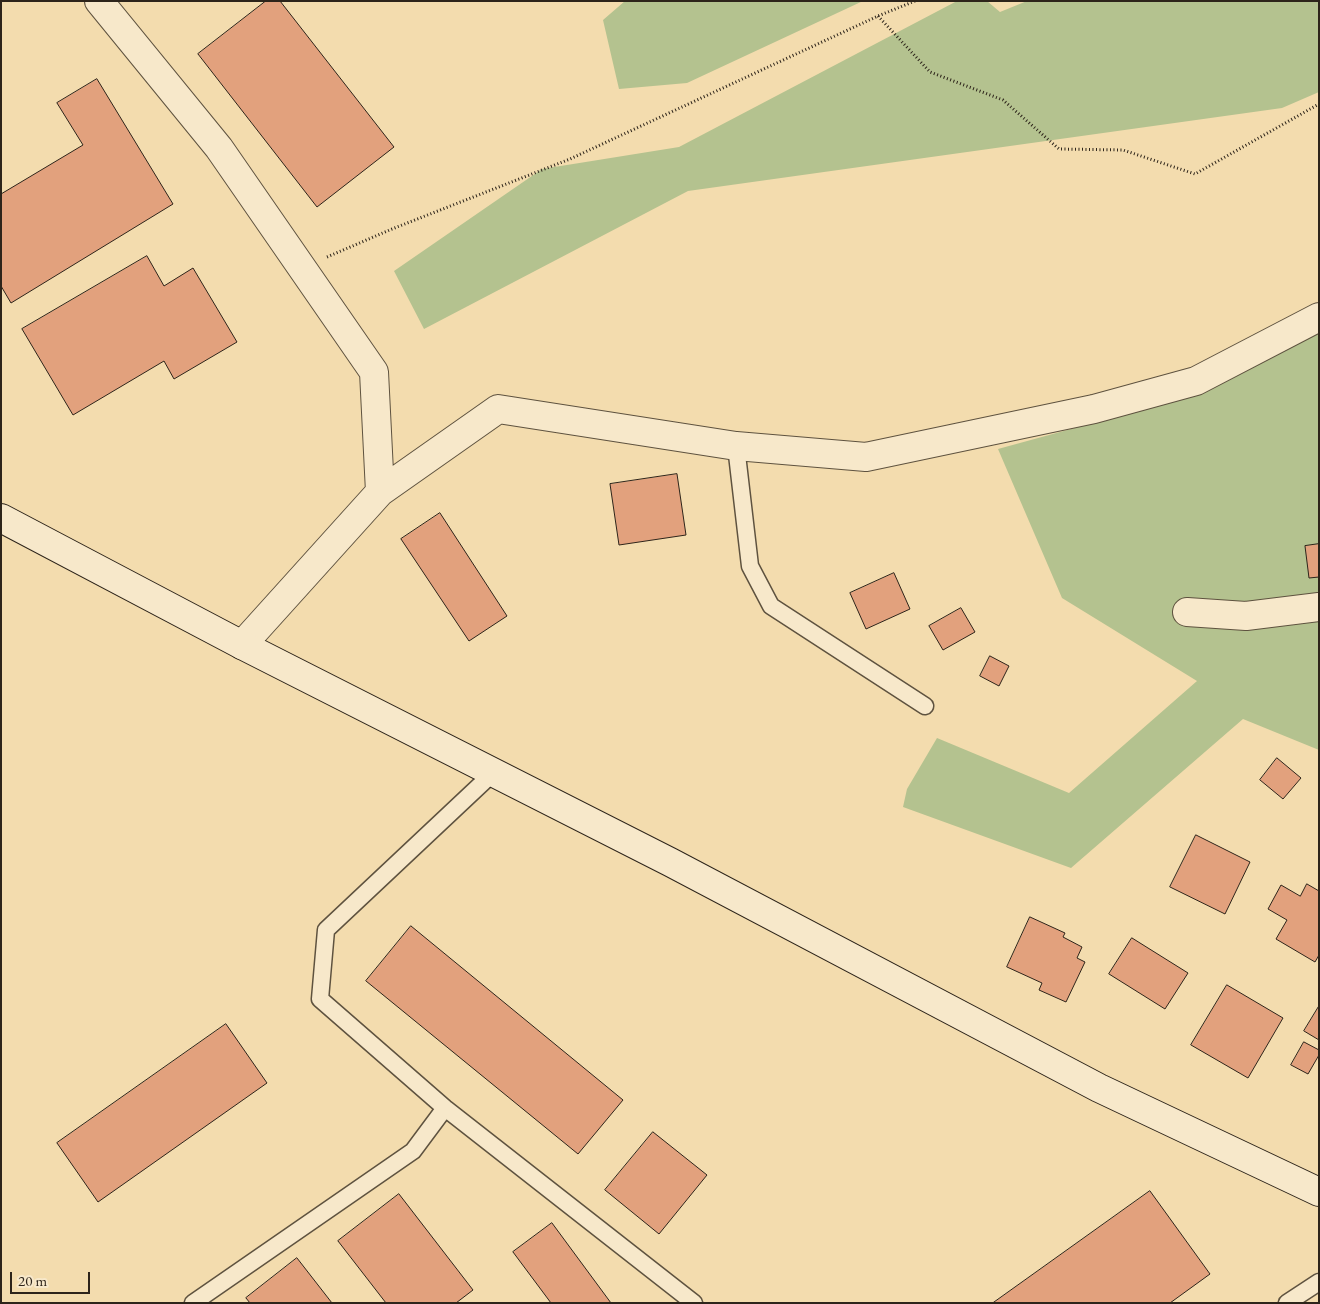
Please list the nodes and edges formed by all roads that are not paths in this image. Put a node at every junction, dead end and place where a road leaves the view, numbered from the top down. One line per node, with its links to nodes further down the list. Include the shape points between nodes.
1 (99, 1): 4 (street, via 219,148 374,372)
2 (1319, 317): 3 (street, via 1196,381 1094,409 866,457)
3 (736, 446): 4 (street, via 498,409); 11 (lane, via 750,566 771,606)
4 (380, 492): 10 (street)
5 (1, 518): 7 (street)
6 (1, 536): 7 (street)
7 (37, 536): 10 (street)
8 (1319, 607): 9 (street, via 1246,616)
9 (1187, 612)
10 (242, 645): 12 (street)
11 (925, 706)
12 (493, 772): 13 (lane, via 326,930 320,999); 14 (street, via 1099,1088)
13 (445, 1108): 16 (lane, via 412,1151); 17 (lane)
14 (1319, 1192)
15 (1319, 1282): 18 (lane)
16 (193, 1303)
17 (694, 1303)
18 (1288, 1303)

